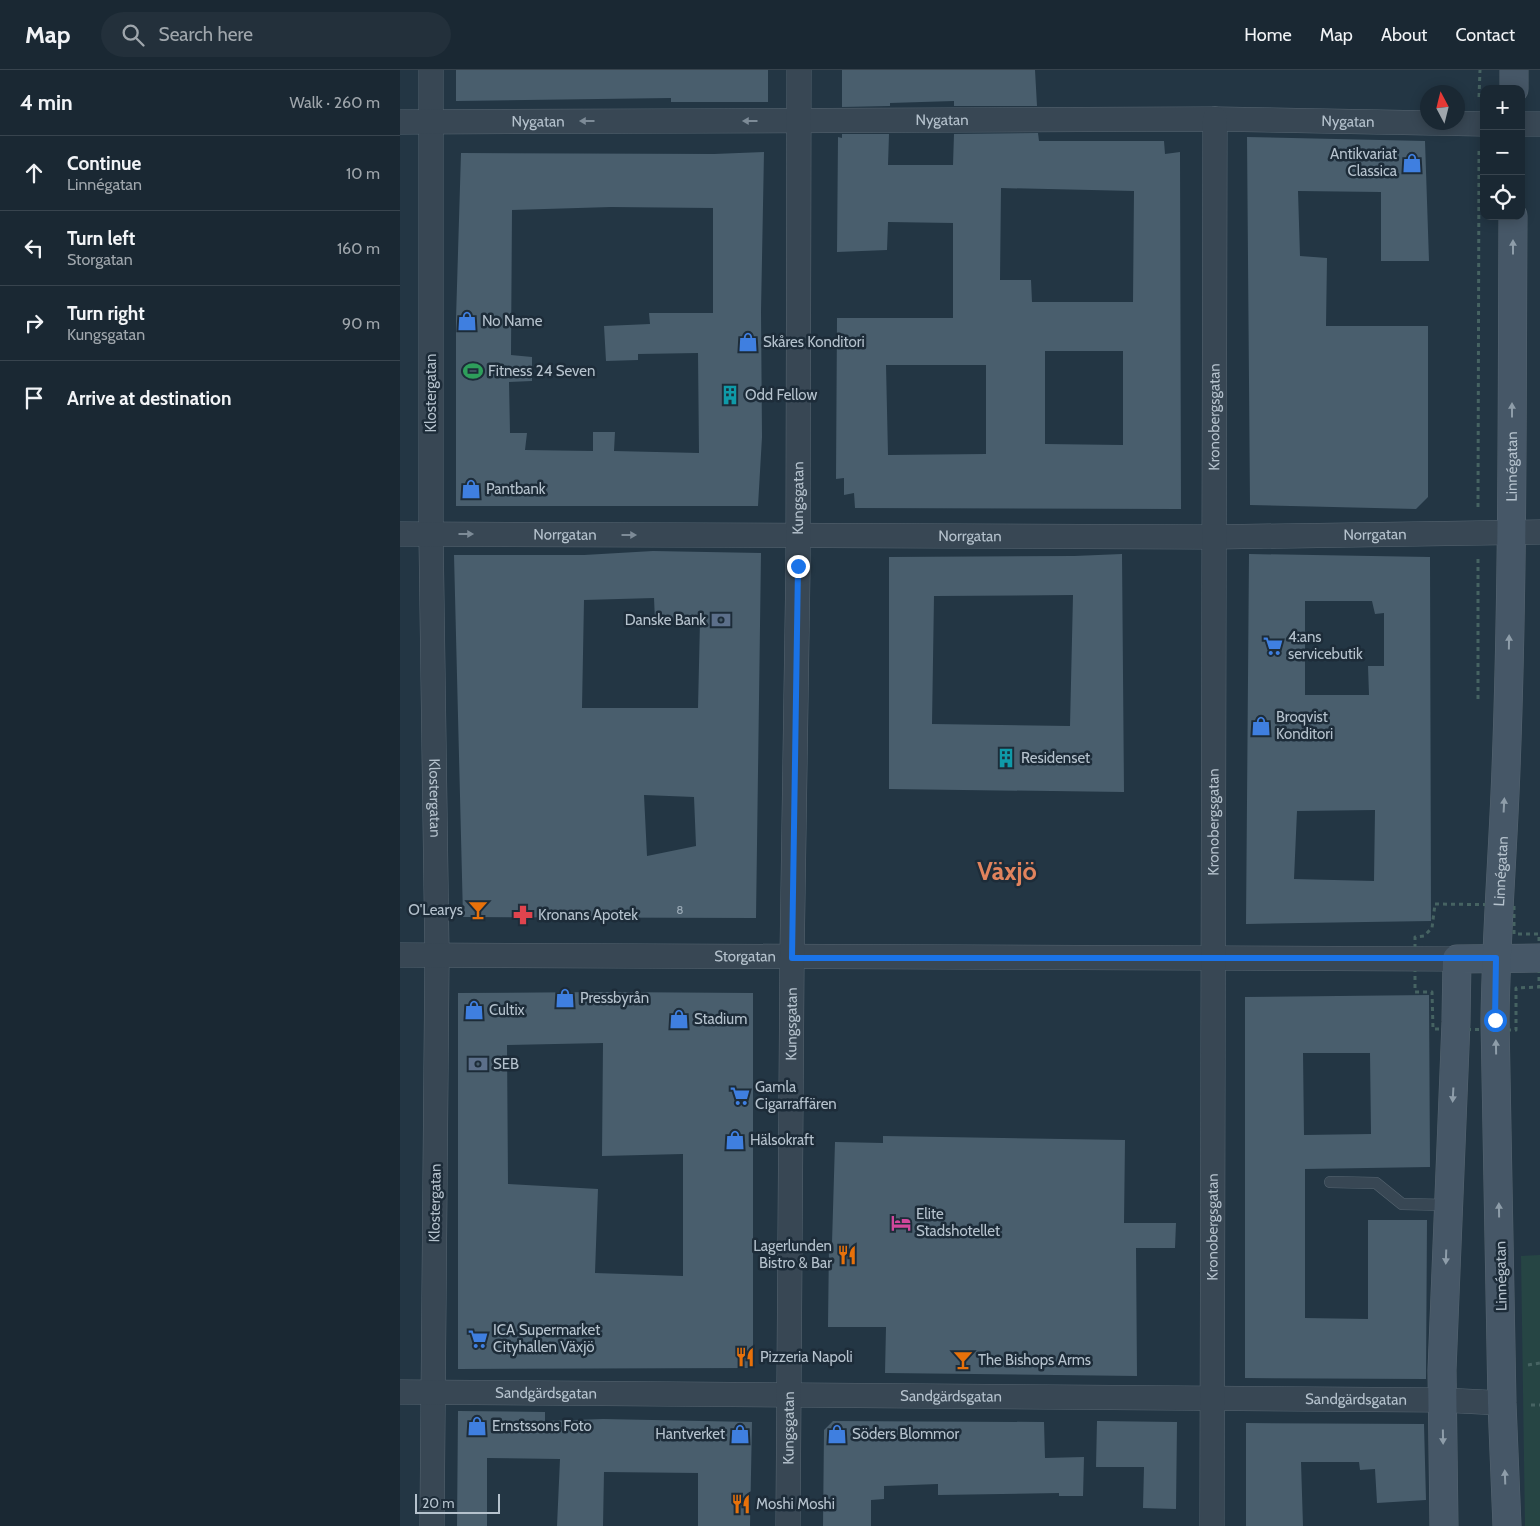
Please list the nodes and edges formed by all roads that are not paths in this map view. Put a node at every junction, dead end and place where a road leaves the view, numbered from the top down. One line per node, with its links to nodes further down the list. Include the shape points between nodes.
1 (431, 70): 8 (street, Klostergatan)
2 (799, 70): 6 (street, Kungsgatan)
3 (1514, 70): 4 (street)
4 (1514, 85)
5 (1215, 120): 6 (street, Nygatan); 9 (street, Nygatan); 18 (street, Kronobergsgatan)
6 (798, 121): 8 (street, Nygatan, one-way to 8); 17 (street, Kungsgatan)
7 (400, 122): 8 (street, Nygatan)
8 (432, 122): 16 (street, Klostergatan)
9 (1480, 124)
10 (1525, 124): 11 (street)
11 (1540, 124)
12 (1513, 220): 13 (street, Linnégatan, one-way to 12)
13 (1512, 531): 14 (street, Norrgatan); 18 (street, Norrgatan); 22 (street, Linnégatan, one-way to 13, via 1506,770)
14 (1540, 532)
15 (400, 534): 16 (street, Norrgatan)
16 (431, 534): 17 (street, Norrgatan, one-way to 17); 20 (street, Klostergatan)
17 (797, 536): 18 (street, Norrgatan); 21 (street, Kungsgatan)
18 (1214, 537): 24 (street, Kronobergsgatan)
19 (400, 955): 20 (street, Storgatan)
20 (437, 956): 21 (street, Storgatan); 29 (street, Klostergatan)
21 (792, 958): 24 (street, Storgatan); 30 (street, Kungsgatan)
22 (1496, 958): 23 (street, Storgatan); 25 (street, Storgatan); 33 (street, Linnégatan, one-way to 22)
23 (1540, 958)
24 (1213, 959): 25 (street, Storgatan); 31 (street, Kronobergsgatan)
25 (1457, 959): 27 (street, one-way to 27)
26 (1330, 1182): 27 (lane, via 1376,1183 1402,1204)
27 (1448, 1204): 32 (street, one-way to 32)
28 (400, 1392): 29 (street, Sandgärdsgatan)
29 (432, 1392): 30 (street, Sandgärdsgatan); 34 (street, Klostergatan)
30 (789, 1396): 31 (street, Sandgärdsgatan); 35 (street, Kungsgatan)
31 (1212, 1400): 32 (street, Sandgärdsgatan); 36 (street, Kronobergsgatan)
32 (1442, 1400): 33 (street, Sandgärdsgatan); 37 (street, one-way to 37)
33 (1502, 1403): 38 (street, Linnégatan, one-way to 33)
34 (432, 1526)
35 (788, 1526)
36 (1212, 1526)
37 (1444, 1526)
38 (1507, 1526)

